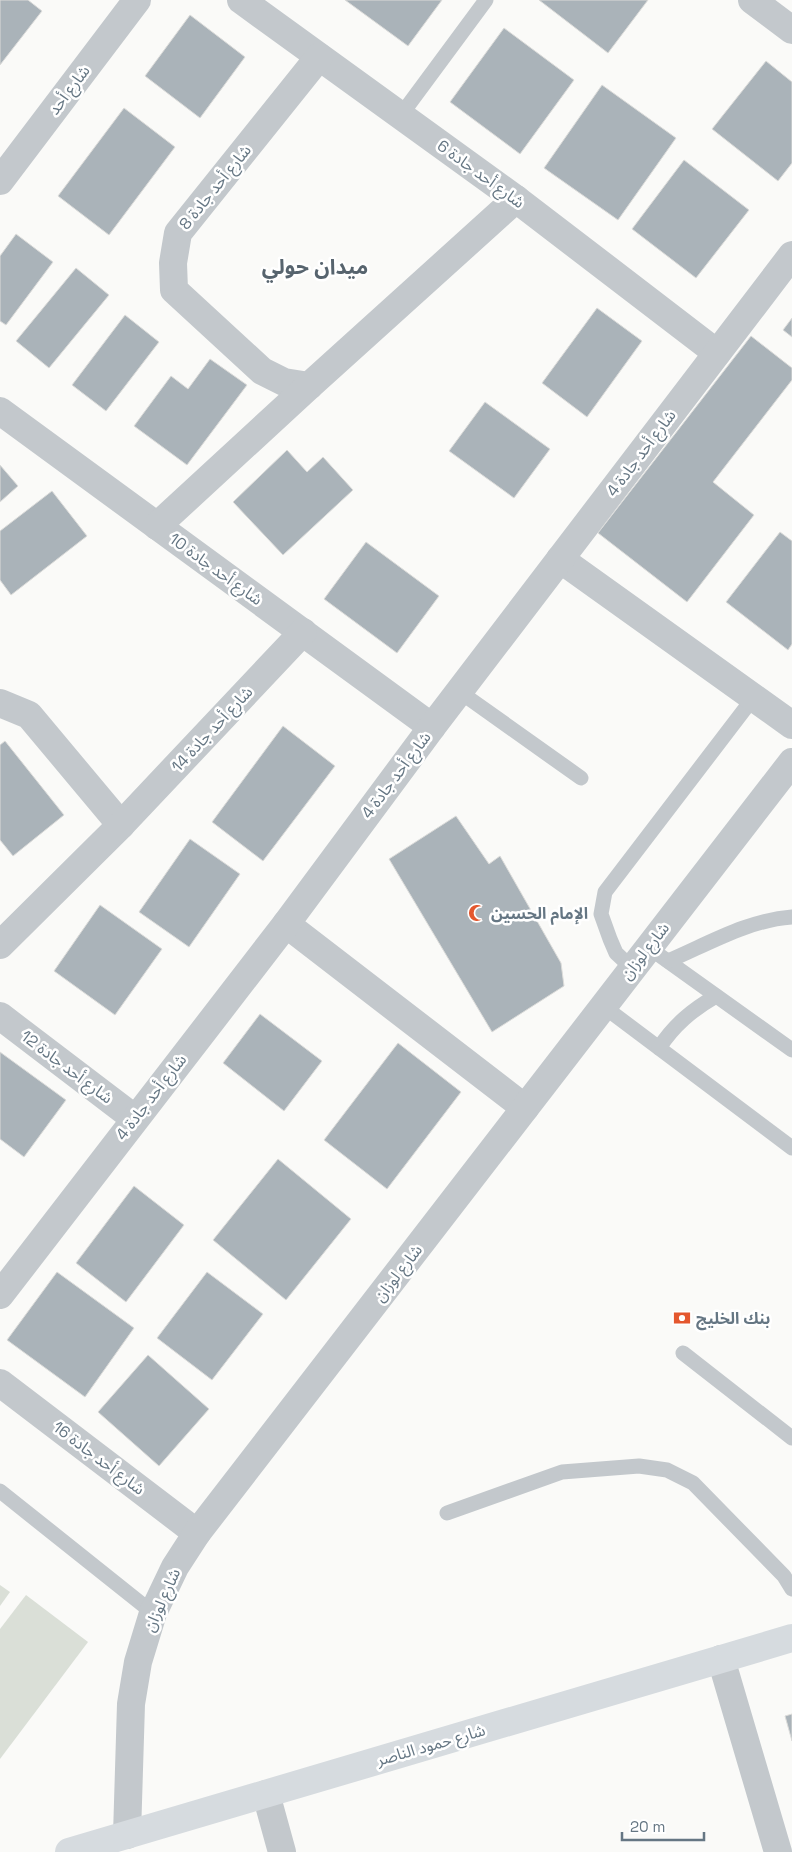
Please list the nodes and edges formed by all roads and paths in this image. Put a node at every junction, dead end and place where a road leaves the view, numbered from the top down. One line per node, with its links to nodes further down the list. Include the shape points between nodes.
1 (137, 0): 8 (street, شارع أحد)
2 (241, 0): 6 (street, شارع أحد جادة 6)
3 (486, 0): 7 (lane)
4 (752, 0): 5 (street)
5 (792, 30)
6 (320, 57): 7 (street, شارع أحد جادة 6); 12 (street, شارع أحد جادة 8, via 178,233 173,262 174,290 262,371 284,382)
7 (401, 115): 9 (street, شارع أحد جادة 6)
8 (0, 181)
9 (516, 199): 11 (street, شارع أحد جادة 6); 12 (street)
10 (792, 255): 11 (street, شارع أحد جادة 4)
11 (717, 353): 15 (street, شارع أحد جادة 4)
12 (309, 386): 14 (street)
13 (0, 411): 14 (street, شارع أحد جادة 10)
14 (157, 526): 16 (street, شارع أحد جادة 10)
15 (560, 559): 17 (street, شارع أحد جادة 4); 18 (street)
16 (302, 632): 21 (street, شارع أحد جادة 10); 24 (street, شارع أحد جادة 14)
17 (460, 692): 21 (street, شارع أحد جادة 4); 23 (lane)
18 (754, 697): 20 (street); 29 (lane, via 605,892 601,914 616,953)
19 (0, 703): 24 (street, via 29,715)
20 (792, 725)
21 (432, 727): 26 (street, شارع أحد جادة 4)
22 (792, 762): 28 (street, شارع لوزان)
23 (581, 778)
24 (121, 825): 27 (street, شارع أحد جادة 14)
25 (792, 917): 28 (lane, via 754,923)
26 (286, 924): 35 (street); 36 (street, شارع أحد جادة 4)
27 (0, 944)
28 (658, 954): 29 (street, شارع لوزان); 30 (lane)
29 (632, 968): 31 (street, شارع لوزان)
30 (716, 996): 33 (lane, via 680,1021); 34 (lane)
31 (603, 1006): 33 (lane); 35 (street, شارع لوزان)
32 (0, 1016): 36 (street, شارع أحد جادة 12)
33 (659, 1048): 37 (lane)
34 (792, 1050)
35 (525, 1108): 44 (street, شارع لوزان)
36 (134, 1118): 38 (street, شارع أحد جادة 4)
37 (792, 1148)
38 (0, 1295)
39 (683, 1353): 41 (lane)
40 (0, 1383): 44 (street, شارع أحد جادة 16)
41 (792, 1438)
42 (0, 1491): 46 (lane)
43 (447, 1512): 45 (lane, via 562,1472 640,1466 667,1470 693,1483 784,1576)
44 (197, 1534): 46 (street, شارع لوزان, via 175,1567)
45 (792, 1589)
46 (153, 1613): 50 (street, شارع لوزان, via 138,1662 131,1704)
47 (792, 1638): 48 (street, شارع حمود الناصر)
48 (721, 1659): 49 (street, شارع حمود الناصر); 53 (street)
49 (266, 1794): 50 (street, شارع حمود الناصر); 52 (street)
50 (127, 1835): 51 (street, شارع حمود الناصر)
51 (70, 1852)
52 (282, 1852)
53 (778, 1852)

